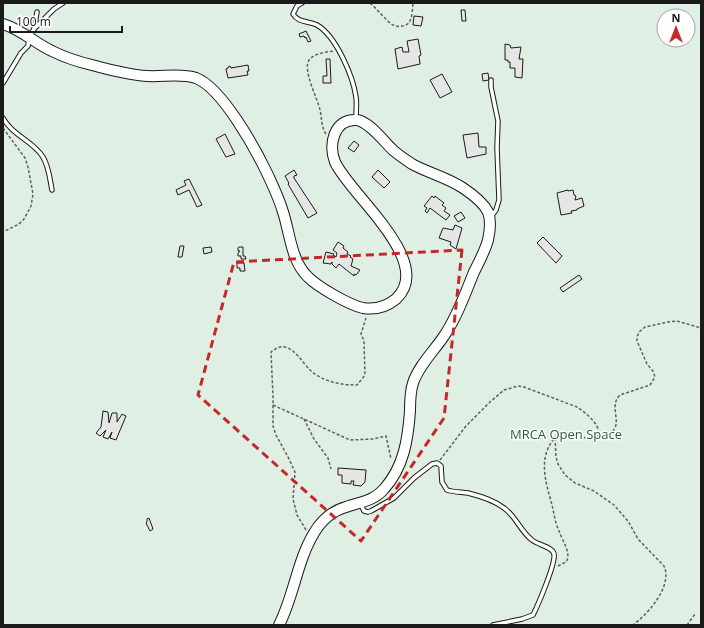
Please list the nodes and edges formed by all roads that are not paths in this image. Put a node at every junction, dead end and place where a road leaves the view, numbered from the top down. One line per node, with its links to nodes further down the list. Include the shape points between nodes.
1 (63, 3): 5 (lane)
2 (302, 3): 9 (lane, via 297,6 293,14 295,17 325,31 339,50 356,96)
3 (37, 12): 5 (lane)
4 (3, 24): 5 (main road)
5 (31, 33): 7 (lane, via 28,46); 9 (main road, via 53,52 91,65 144,76 193,77 208,85 223,100 262,163 282,207 296,260 303,272 340,298 358,306 380,308 398,297 404,287 406,270 386,228 346,179 333,154 332,139 338,128)
6 (492, 80): 11 (lane, via 490,87 498,121 499,200)
7 (3, 83)
8 (3, 118): 10 (lane, via 42,156)
9 (356, 120): 11 (main road, via 365,123 409,162 461,186 480,201)
10 (52, 190)
11 (490, 220): 12 (main road, via 487,242 454,319 413,382 408,439 400,464 384,489 376,496)
12 (360, 503): 13 (main road, via 334,512 317,528 310,540); 14 (lane, via 364,511 371,511 394,498 432,464 437,463 441,466 442,482 447,490 497,503 510,512 530,539 552,550 555,556 533,614)
13 (279, 625)
14 (492, 625)

